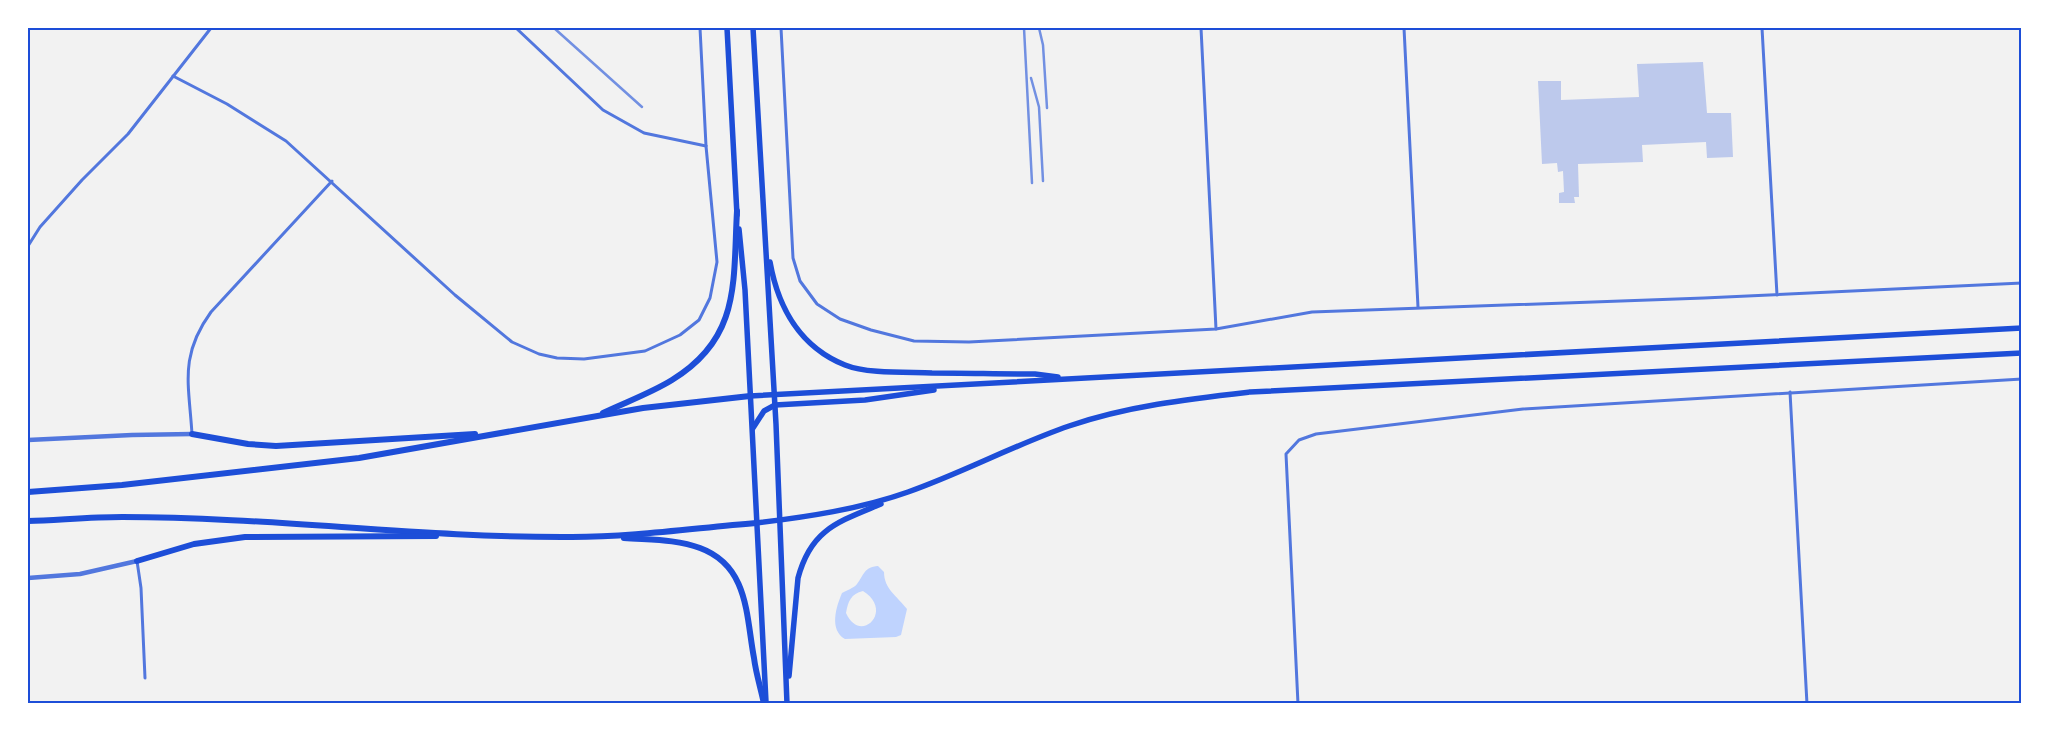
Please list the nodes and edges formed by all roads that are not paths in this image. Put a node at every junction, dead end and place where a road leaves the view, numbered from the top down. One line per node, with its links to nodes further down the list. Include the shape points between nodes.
1 (212, 28): 10 (street)
2 (516, 28): 11 (street, via 603,110 644,133)
3 (700, 28): 11 (street)
4 (727, 28): 13 (main road)
5 (753, 28): 14 (main road)
6 (782, 28): 19 (street, via 792,258 800,281 817,304 840,319 914,341 969,342)
7 (1201, 28): 19 (street)
8 (1404, 28): 18 (street)
9 (1762, 28): 17 (street)
10 (174, 76): 12 (street, via 286,141); 15 (street, via 128,134 40,227)
11 (706, 146): 12 (street, via 717,262 710,298 699,320 680,335 645,351 584,359 557,358 526,349 506,337)
12 (332, 181): 32 (street, via 211,312 200,328 190,356 188,374)
13 (736, 211): 27 (main road, via 745,290); 29 (highway, via 733,290 719,336 698,362 672,380)
14 (765, 238): 22 (main road, via 779,300 795,326 823,354 846,366 885,372 1035,374); 26 (main road)
15 (28, 246)
16 (2022, 283): 17 (street)
17 (1777, 295): 18 (street)
18 (1418, 307): 19 (street, via 1312,312)
19 (1216, 328)
20 (2022, 328): 22 (main road)
21 (2022, 353): 35 (main road, via 1250,392 1180,400 1070,426)
22 (1074, 378): 24 (main road)
23 (2022, 379): 25 (street)
24 (966, 384): 26 (main road); 28 (main road, via 865,400)
25 (1790, 392): 46 (street, via 1513,410 1316,434 1299,440 1286,454); 47 (street)
26 (774, 395): 27 (main road); 28 (main road)
27 (750, 396): 29 (highway); 30 (main road)
28 (775, 406): 30 (main road, via 764,411); 36 (main road)
29 (595, 416): 31 (highway)
30 (752, 431): 38 (main road)
31 (506, 432): 32 (highway, via 295,446 248,444); 34 (highway, via 359,458 122,485)
32 (192, 434): 33 (street)
33 (28, 440)
34 (28, 492)
35 (906, 493): 36 (main road, via 870,504); 44 (main road, via 845,519 818,537 809,548 798,578)
36 (779, 520): 38 (main road); 44 (main road)
37 (28, 521): 39 (highway, via 122,517)
38 (756, 523): 40 (highway); 45 (main road)
39 (494, 536): 40 (highway); 41 (highway, via 245,537 194,544)
40 (605, 536): 45 (highway, via 699,548 724,564 742,589)
41 (137, 561): 42 (street, via 80,574); 43 (street)
42 (28, 578)
43 (145, 678)
44 (787, 701)
45 (765, 704)
46 (1298, 704)
47 (1808, 704)

